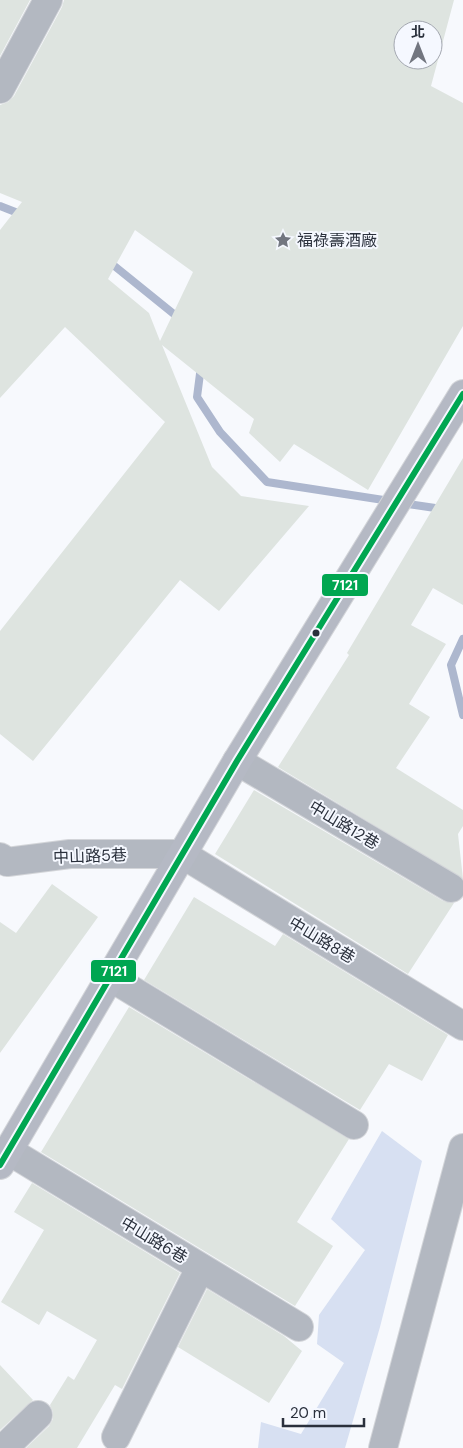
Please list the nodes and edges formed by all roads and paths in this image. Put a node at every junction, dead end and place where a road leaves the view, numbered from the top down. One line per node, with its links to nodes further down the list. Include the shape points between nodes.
1 (48, 0): 2 (street)
2 (0, 89)
3 (463, 394): 4 (main road)
4 (237, 761): 5 (main road); 7 (street, 中山路12巷)
5 (182, 854): 6 (street, 中山路5巷, via 70,854 7,862); 8 (main road); 9 (street, 中山路8巷)
6 (0, 857)
7 (451, 888)
8 (110, 977): 10 (street); 12 (main road)
9 (463, 1026)
10 (354, 1126)
11 (463, 1148): 18 (street)
12 (4, 1158): 13 (street, 中山路6巷)
13 (200, 1268): 14 (street, 中山路6巷); 16 (street)
14 (299, 1328)
15 (38, 1415): 17 (street)
16 (116, 1437)
17 (4, 1448)
18 (383, 1448)

